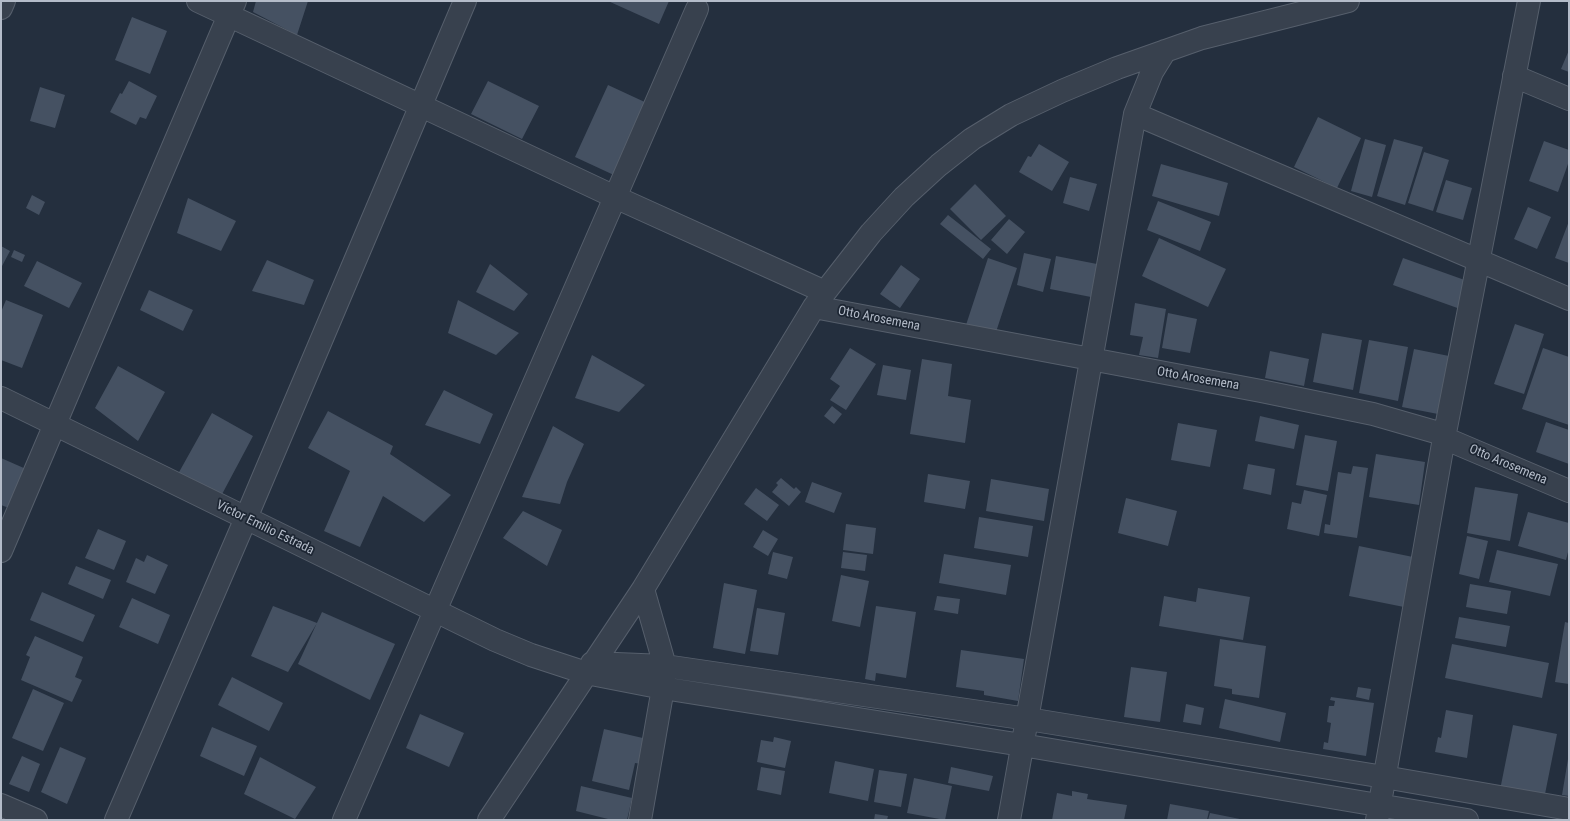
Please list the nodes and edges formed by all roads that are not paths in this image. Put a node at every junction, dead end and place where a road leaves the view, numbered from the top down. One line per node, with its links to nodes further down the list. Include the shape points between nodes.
1 (4, 1): 6 (street)
2 (198, 1): 7 (street, Otto Arosemena)
3 (465, 1): 12 (street)
4 (1348, 1): 9 (street, via 1249,25)
5 (1528, 1): 10 (street)
6 (1, 8)
7 (232, 8): 12 (street, Otto Arosemena); 20 (street)
8 (697, 9): 14 (street)
9 (1165, 51): 13 (street, via 1152,72); 16 (street, via 1062,91 972,139 938,165 904,197 871,233)
10 (1514, 76): 11 (street); 15 (street)
11 (1569, 99)
12 (421, 106): 14 (street, Otto Arosemena); 23 (street)
13 (1136, 114): 15 (street); 18 (street)
14 (615, 197): 16 (street, Otto Arosemena); 26 (street)
15 (1478, 259): 17 (street); 21 (street)
16 (820, 299): 18 (street, Otto Arosemena); 25 (street)
17 (1569, 299)
18 (1091, 359): 21 (street, Otto Arosemena, via 1373,414 1439,433); 30 (street)
19 (1, 398): 20 (street, Víctor Emilio Estrada)
20 (54, 424): 23 (street, Víctor Emilio Estrada); 24 (street)
21 (1444, 438): 22 (street, Otto Arosemena); 32 (street)
22 (1569, 491)
23 (246, 518): 26 (street, Víctor Emilio Estrada); 37 (street)
24 (1, 551)
25 (643, 589): 27 (street); 28 (street)
26 (434, 611): 28 (street, Víctor Emilio Estrada, via 531,655); 38 (street)
27 (665, 666): 28 (street); 29 (street); 30 (street)
28 (590, 668): 29 (street); 39 (street)
29 (663, 688): 31 (street); 40 (street)
30 (1028, 719): 31 (street); 32 (street)
31 (1022, 745): 35 (street); 41 (street)
32 (1384, 777): 34 (street); 35 (street)
33 (1, 805): 36 (street)
34 (1569, 809)
35 (1379, 812): 42 (street)
36 (36, 820)
37 (116, 820)
38 (344, 820)
39 (488, 820)
40 (640, 820)
41 (1009, 820)
42 (1468, 820)

